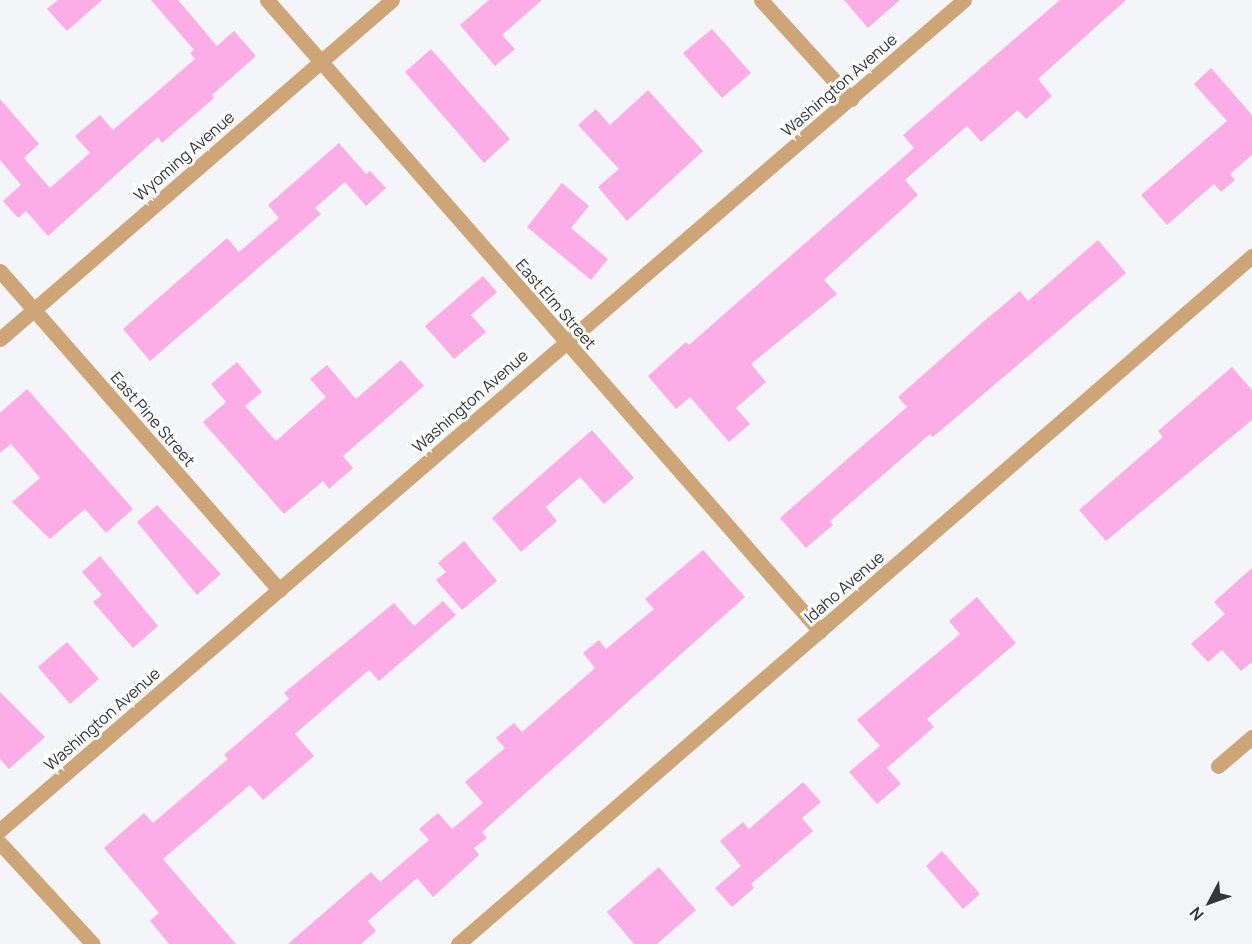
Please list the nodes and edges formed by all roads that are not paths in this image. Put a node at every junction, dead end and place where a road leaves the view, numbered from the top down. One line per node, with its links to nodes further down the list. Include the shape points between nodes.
1 (267, 0): 5 (street, East Elm Street)
2 (392, 0): 5 (street, Wyoming Avenue)
3 (761, 0): 6 (street)
4 (964, 0): 6 (street, Washington Avenue)
5 (321, 61): 9 (street, Wyoming Avenue); 11 (street, East Elm Street)
6 (851, 99): 11 (street, Washington Avenue)
7 (1252, 256): 13 (street, Idaho Avenue)
8 (0, 271): 9 (street, East Pine Street)
9 (34, 310): 10 (street, Wyoming Avenue); 12 (street, East Pine Street)
10 (0, 339)
11 (566, 343): 12 (street, Washington Avenue); 13 (street, East Elm Street)
12 (279, 590): 16 (street, Washington Avenue)
13 (820, 631): 19 (street, Idaho Avenue)
14 (1252, 736): 15 (street)
15 (1218, 766)
16 (0, 831)
17 (0, 843): 18 (street)
18 (93, 944)
19 (458, 944)

